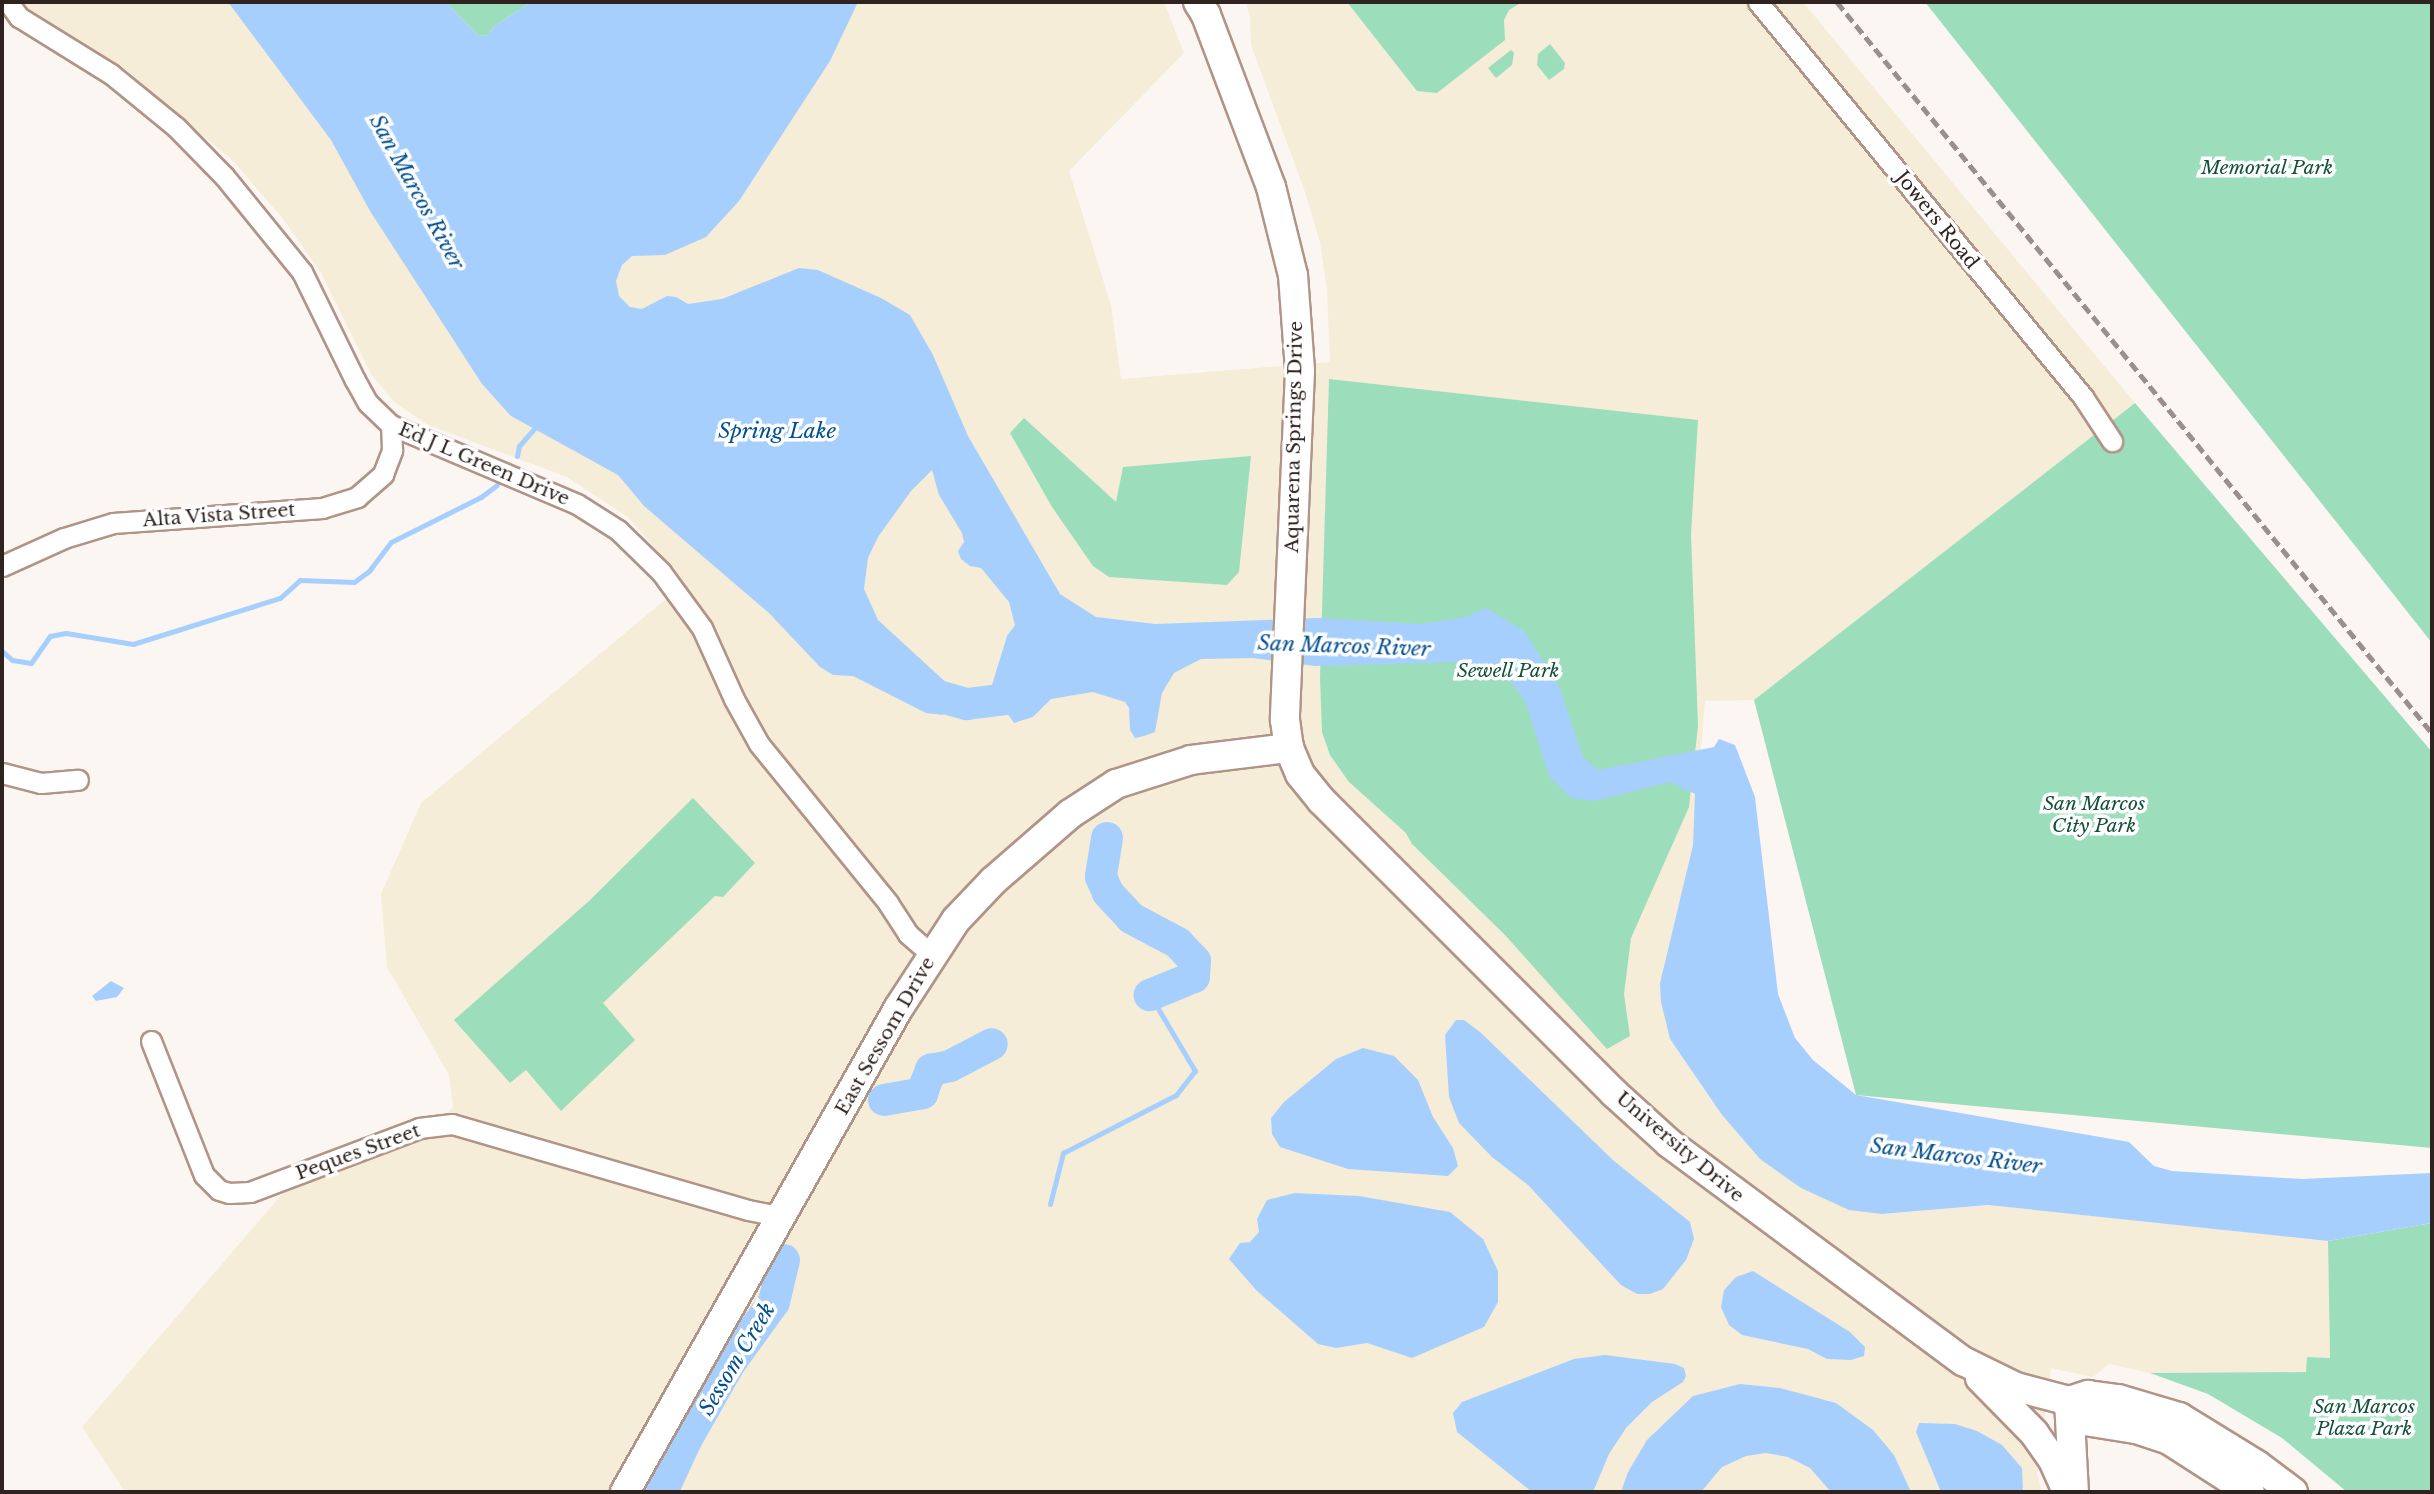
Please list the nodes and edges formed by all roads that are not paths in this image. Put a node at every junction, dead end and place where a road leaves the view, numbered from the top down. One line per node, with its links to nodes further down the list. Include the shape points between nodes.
1 (8, 2): 4 (street, Ed J L Green Drive, via 19,17 111,74 176,127 224,176 302,272 355,380 368,402)
2 (1758, 2): 5 (street, Jowers Road, via 2083,397)
3 (1208, 5): 7 (main road, Aquarena Springs Drive, via 1280,215 1294,287 1300,371 1285,695)
4 (391, 425): 6 (street, Alta Vista Street, via 392,450 383,474 358,497 322,508 113,523 64,538); 10 (street, Ed J L Green Drive, via 577,504 618,530 661,572 702,628 759,744 908,934)
5 (2112, 441)
6 (2, 566)
7 (1289, 748): 10 (main road, East Sessom Drive, via 1191,760 1141,774 1095,795 993,881 956,920); 13 (main road, University Drive, via 1300,774 1322,801 1635,1112 1709,1175)
8 (2, 773): 9 (street, via 41,783)
9 (78, 780)
10 (932, 955): 12 (main road, East Sessom Drive)
11 (151, 1041): 12 (street, Peques Street, via 204,1175 229,1193 250,1192 419,1128 452,1124)
12 (779, 1216): 15 (main road, East Sessom Drive)
13 (1964, 1361): 14 (main road, University Drive, via 2016,1387); 16 (main road, via 2034,1433)
14 (2069, 1401): 17 (main road); 18 (main road, via 2085,1422 2136,1429 2169,1440); 19 (main road, via 2088,1395 2118,1399 2179,1417)
15 (625, 1492)
16 (2067, 1492)
17 (2074, 1492)
18 (2249, 1492)
19 (2293, 1492)

